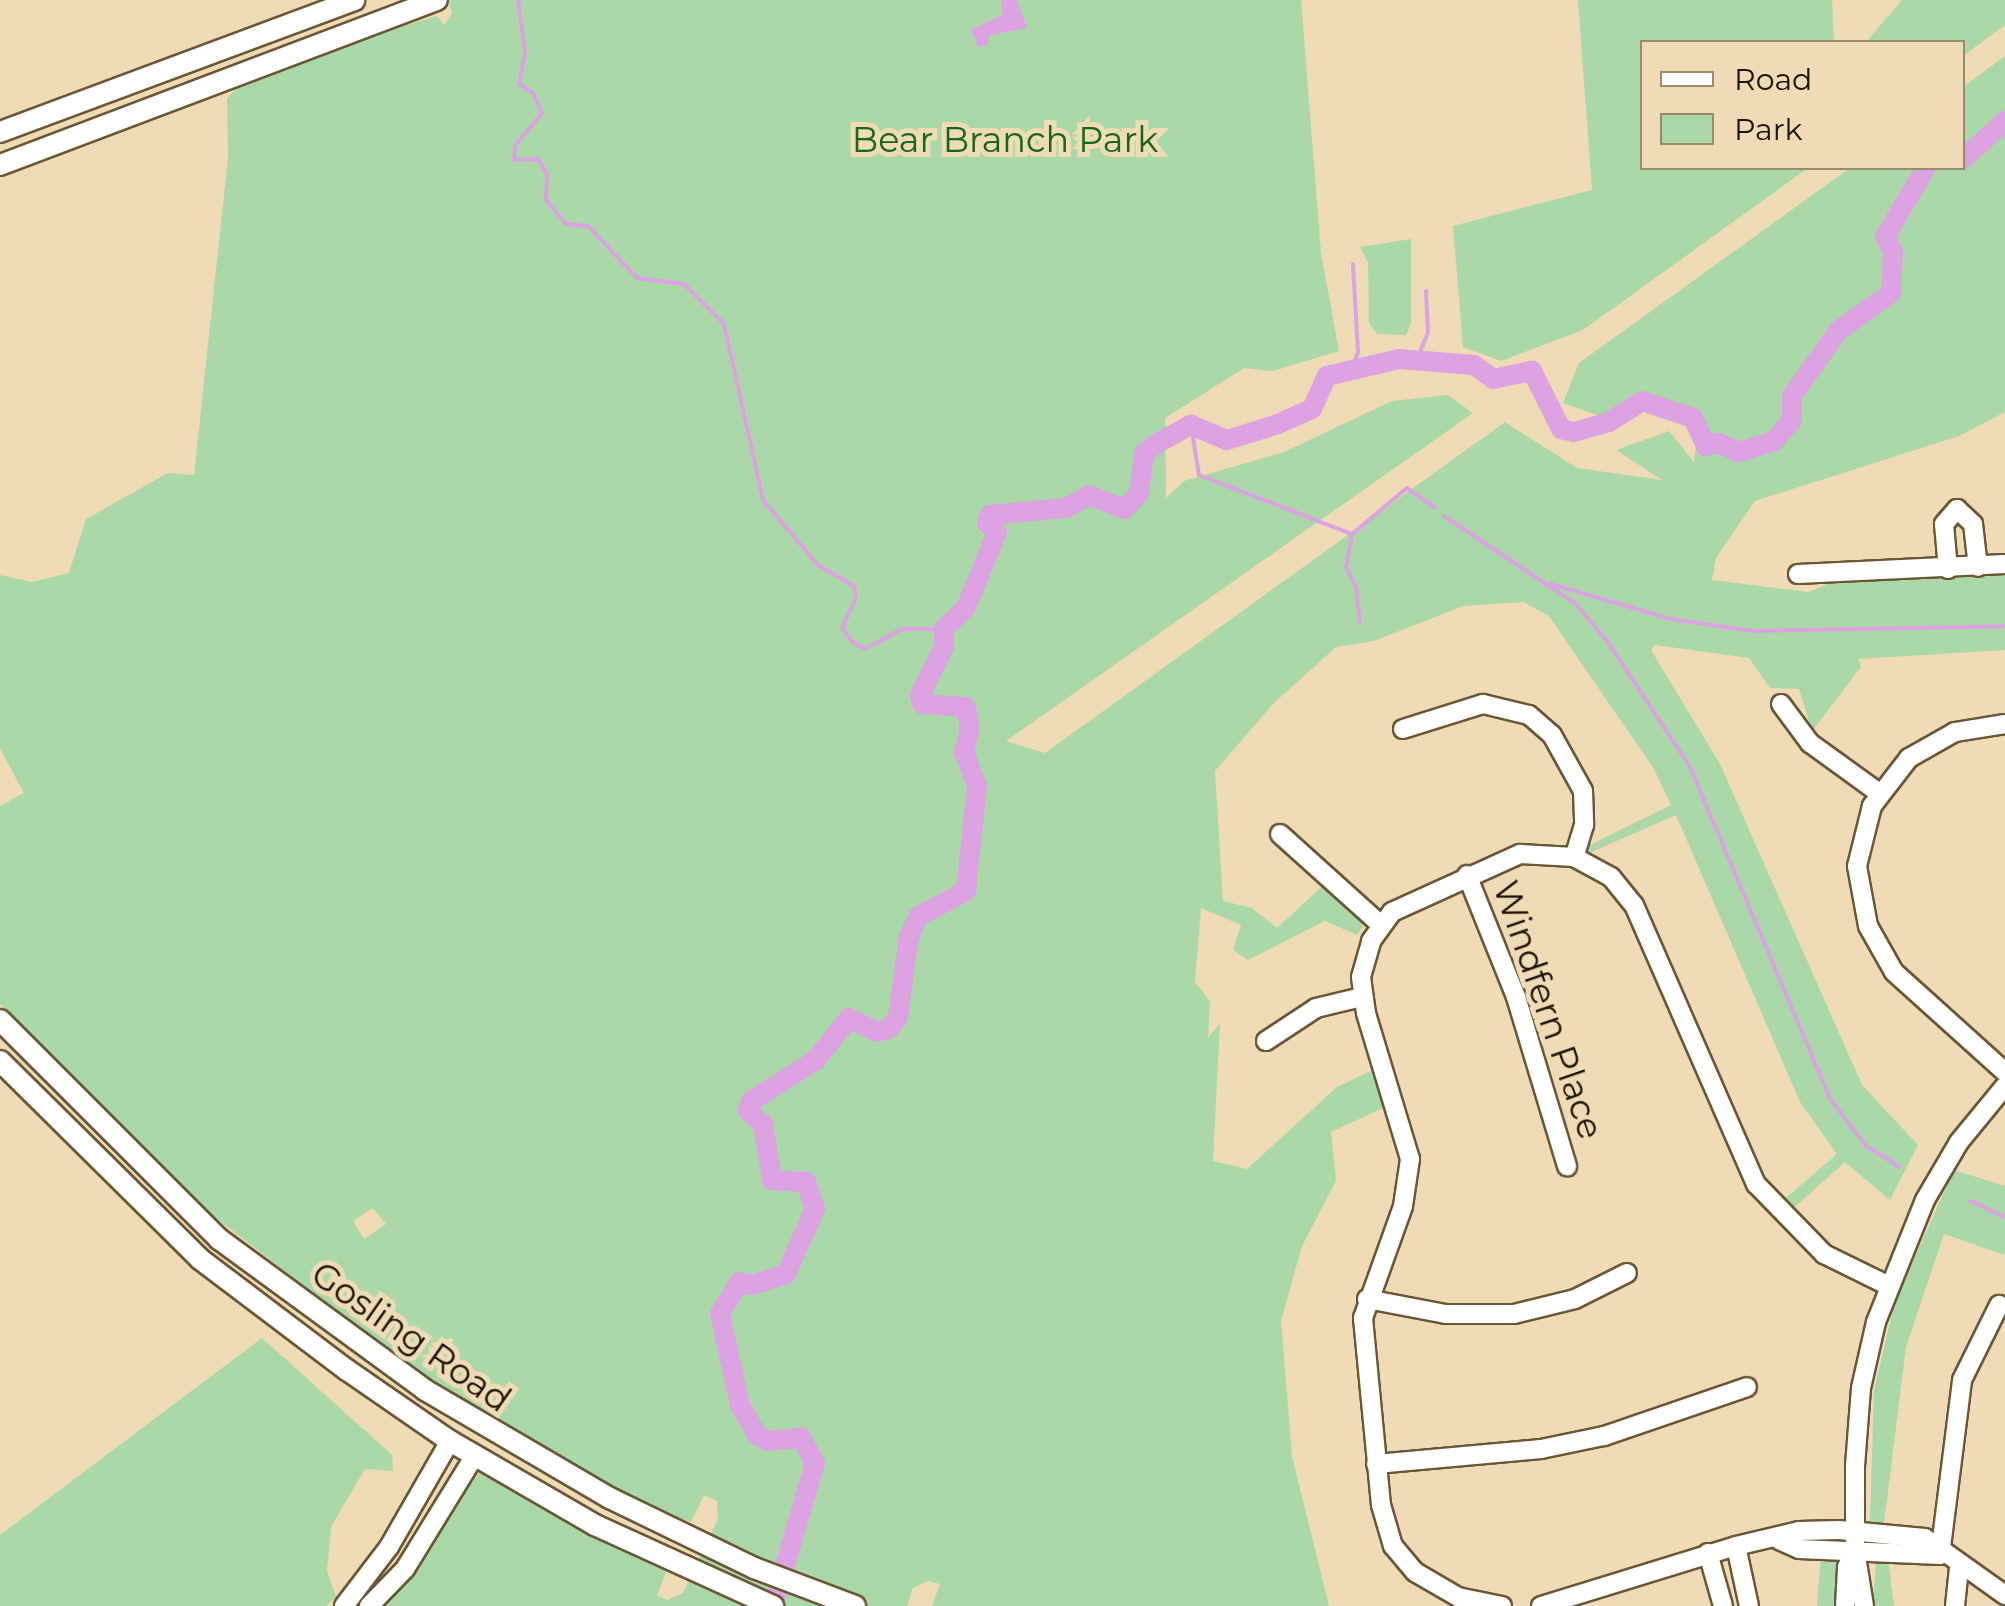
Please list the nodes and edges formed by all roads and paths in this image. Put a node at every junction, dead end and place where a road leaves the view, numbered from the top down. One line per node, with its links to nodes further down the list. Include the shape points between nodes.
1 (354, 0): 3 (main road)
2 (431, 2): 4 (main road)
3 (0, 132)
4 (0, 165)
5 (2005, 564): 6 (street)
6 (1978, 567): 7 (street); 7 (street, via 1973,524 1957,509 1944,524)
7 (1948, 569): 8 (street)
8 (1798, 574)
9 (1781, 704): 12 (street, via 1810,743)
10 (2005, 724): 12 (street, via 1930,743)
11 (1403, 728): 14 (street, via 1483,704 1529,715 1552,735 1583,791 1584,825)
12 (1879, 792): 21 (street, via 1857,866 1868,926 1894,972)
13 (1280, 834): 16 (street)
14 (1574, 856): 15 (street, via 1520,854); 25 (street, via 1611,877 1634,905 1756,1184 1824,1254)
15 (1467, 875): 16 (street); 23 (street, Windfern Place, via 1516,997)
16 (1380, 924): 17 (street, via 1365,956)
17 (1362, 996): 19 (street, via 1316,1008); 26 (street, via 1410,1159 1403,1206)
18 (0, 1020): 43 (main road, Gosling Road, via 218,1239 319,1316 488,1431 685,1536)
19 (1266, 1041)
20 (0, 1061): 29 (main road, Gosling Road, via 200,1259)
21 (2005, 1072)
22 (2005, 1086): 25 (street, via 1941,1172)
23 (1567, 1166)
24 (1627, 1273): 26 (street, via 1575,1299 1514,1314 1446,1314)
25 (1887, 1285): 32 (street, via 1861,1388)
26 (1366, 1299): 31 (street, via 1362,1336)
27 (1999, 1306): 37 (street, via 1962,1380)
28 (1747, 1388): 31 (street, via 1541,1450)
29 (450, 1441): 30 (main road, Gosling Road); 40 (street, via 389,1547)
30 (476, 1455): 41 (street, via 405,1568); 42 (main road, Gosling Road, via 672,1562)
31 (1376, 1464): 44 (street, via 1384,1521 1405,1562 1442,1590)
32 (1856, 1530): 33 (street, via 1799,1531); 35 (street); 37 (street, via 1925,1538)
33 (1779, 1540): 34 (street); 35 (street, via 1799,1548)
34 (1736, 1546): 36 (street); 47 (street)
35 (1856, 1550): 37 (street); 48 (street, via 1847,1567); 49 (street)
36 (1708, 1553): 45 (street); 46 (street)
37 (1940, 1554): 38 (street)
38 (1960, 1569): 39 (street); 50 (street)
39 (1996, 1597)
40 (344, 1606)
41 (369, 1606)
42 (773, 1606)
43 (856, 1606)
44 (1502, 1606)
45 (1542, 1606)
46 (1724, 1606)
47 (1750, 1606)
48 (1845, 1606)
49 (1864, 1606)
50 (1955, 1606)

